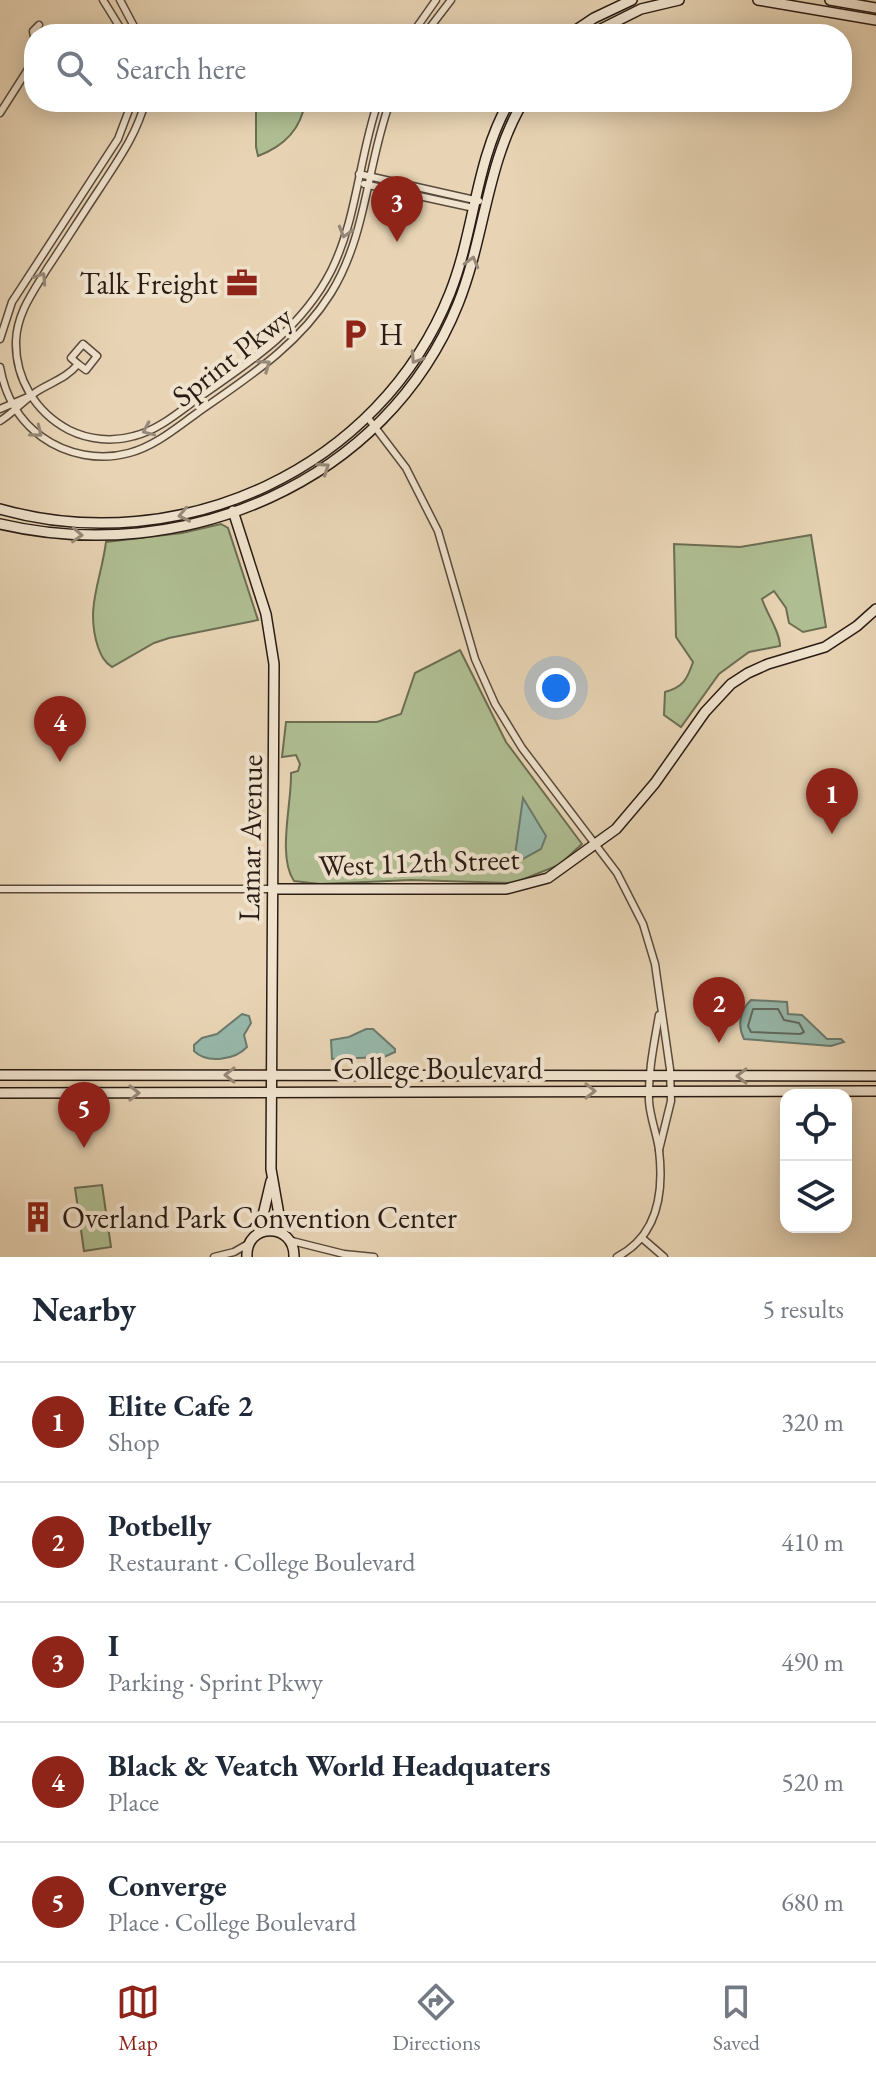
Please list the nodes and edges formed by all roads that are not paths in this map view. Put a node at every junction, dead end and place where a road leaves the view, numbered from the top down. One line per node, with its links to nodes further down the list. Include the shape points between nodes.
1 (103, 0): 11 (street)
2 (120, 0): 12 (street)
3 (436, 0): 13 (street)
4 (451, 0): 14 (street)
5 (632, 0): 15 (street)
6 (679, 0): 16 (street, via 641,9)
7 (758, 0): 10 (street)
8 (830, 0): 9 (street)
9 (876, 8)
10 (876, 20)
11 (118, 24)
12 (133, 24)
13 (419, 24)
14 (433, 24)
15 (585, 24)
16 (611, 24)
17 (24, 75): 24 (street)
18 (128, 112): 31 (street, via 118,139 12,302)
19 (141, 112): 34 (street, Sprint Pkwy, one-way to 19, via 16,350 25,305 128,145)
20 (375, 112): 25 (street, Sprint Pkwy)
21 (387, 112): 26 (street, Sprint Pkwy)
22 (504, 112): 29 (street)
23 (518, 112): 30 (street, via 504,138)
24 (0, 113)
25 (359, 174): 26 (street); 27 (street, Sprint Pkwy)
26 (370, 176): 28 (street, Sprint Pkwy); 29 (street)
27 (357, 183): 28 (street); 34 (street, Sprint Pkwy, one-way to 34, via 337,256 302,315 266,351 161,425 125,438 83,436 50,417)
28 (368, 185): 29 (street); 37 (street, Sprint Pkwy, one-way to 28, via 43,438 83,455 120,455 155,442 273,360 309,324 344,268)
29 (473, 204): 30 (street); 38 (street, one-way to 38, via 457,274 441,315 405,375)
30 (485, 205): 40 (street, one-way to 30, via 417,379 450,322 470,270)
31 (0, 339)
32 (78, 364): 34 (street)
33 (0, 367): 35 (street, Sprint Pkwy)
34 (31, 395): 35 (street); 37 (street)
35 (11, 402): 36 (street); 37 (street, Sprint Pkwy)
36 (0, 409)
37 (16, 411): 39 (street)
38 (368, 418): 40 (street); 41 (street, via 305,466)
39 (0, 421)
40 (376, 427): 43 (street, one-way to 40, via 313,476); 46 (street, via 406,468 438,531 475,659 495,704)
41 (230, 502): 42 (street, one-way to 42, via 172,517 110,524 57,522); 43 (street, Lamar Avenue)
42 (0, 509)
43 (234, 513): 44 (street, one-way to 43, via 59,534 124,535 186,527); 48 (street, Lamar Avenue, via 274,656)
44 (0, 524)
45 (876, 609): 46 (street, West 112th Street, via 825,647 768,664 731,684 634,809)
46 (596, 844): 48 (street, West 112th Street, via 548,878 517,887); 49 (street, via 643,924)
47 (0, 889): 48 (street, West 112th Street)
48 (273, 889): 51 (street, Lamar Avenue)
49 (661, 1009): 52 (street); 53 (street)
50 (0, 1075): 51 (street, College Boulevard, one-way to 50)
51 (271, 1075): 52 (street, College Boulevard); 59 (street, Lamar Avenue)
52 (650, 1076): 53 (street, College Boulevard); 55 (street)
53 (670, 1076): 54 (street, College Boulevard, one-way to 53); 56 (street)
54 (876, 1076)
55 (650, 1091): 56 (street, College Boulevard); 59 (street, College Boulevard, one-way to 55); 60 (street)
56 (671, 1091): 57 (street, College Boulevard); 60 (street)
57 (876, 1091)
58 (0, 1093): 59 (street, College Boulevard, one-way to 59)
59 (271, 1093): 61 (street, Lamar Avenue)
60 (659, 1150): 64 (street, via 658,1206)
61 (271, 1181): 62 (street, Lamar Avenue); 63 (street, Lamar Avenue)
62 (259, 1232): 63 (street); 66 (street)
63 (282, 1232): 65 (street)
64 (642, 1238): 73 (street); 74 (street)
65 (291, 1240): 67 (street); 70 (street)
66 (248, 1244): 68 (street); 69 (street)
67 (344, 1254): 71 (street); 72 (street)
68 (214, 1257)
69 (247, 1257)
70 (294, 1257)
71 (331, 1257)
72 (374, 1257)
73 (617, 1257)
74 (664, 1257)

